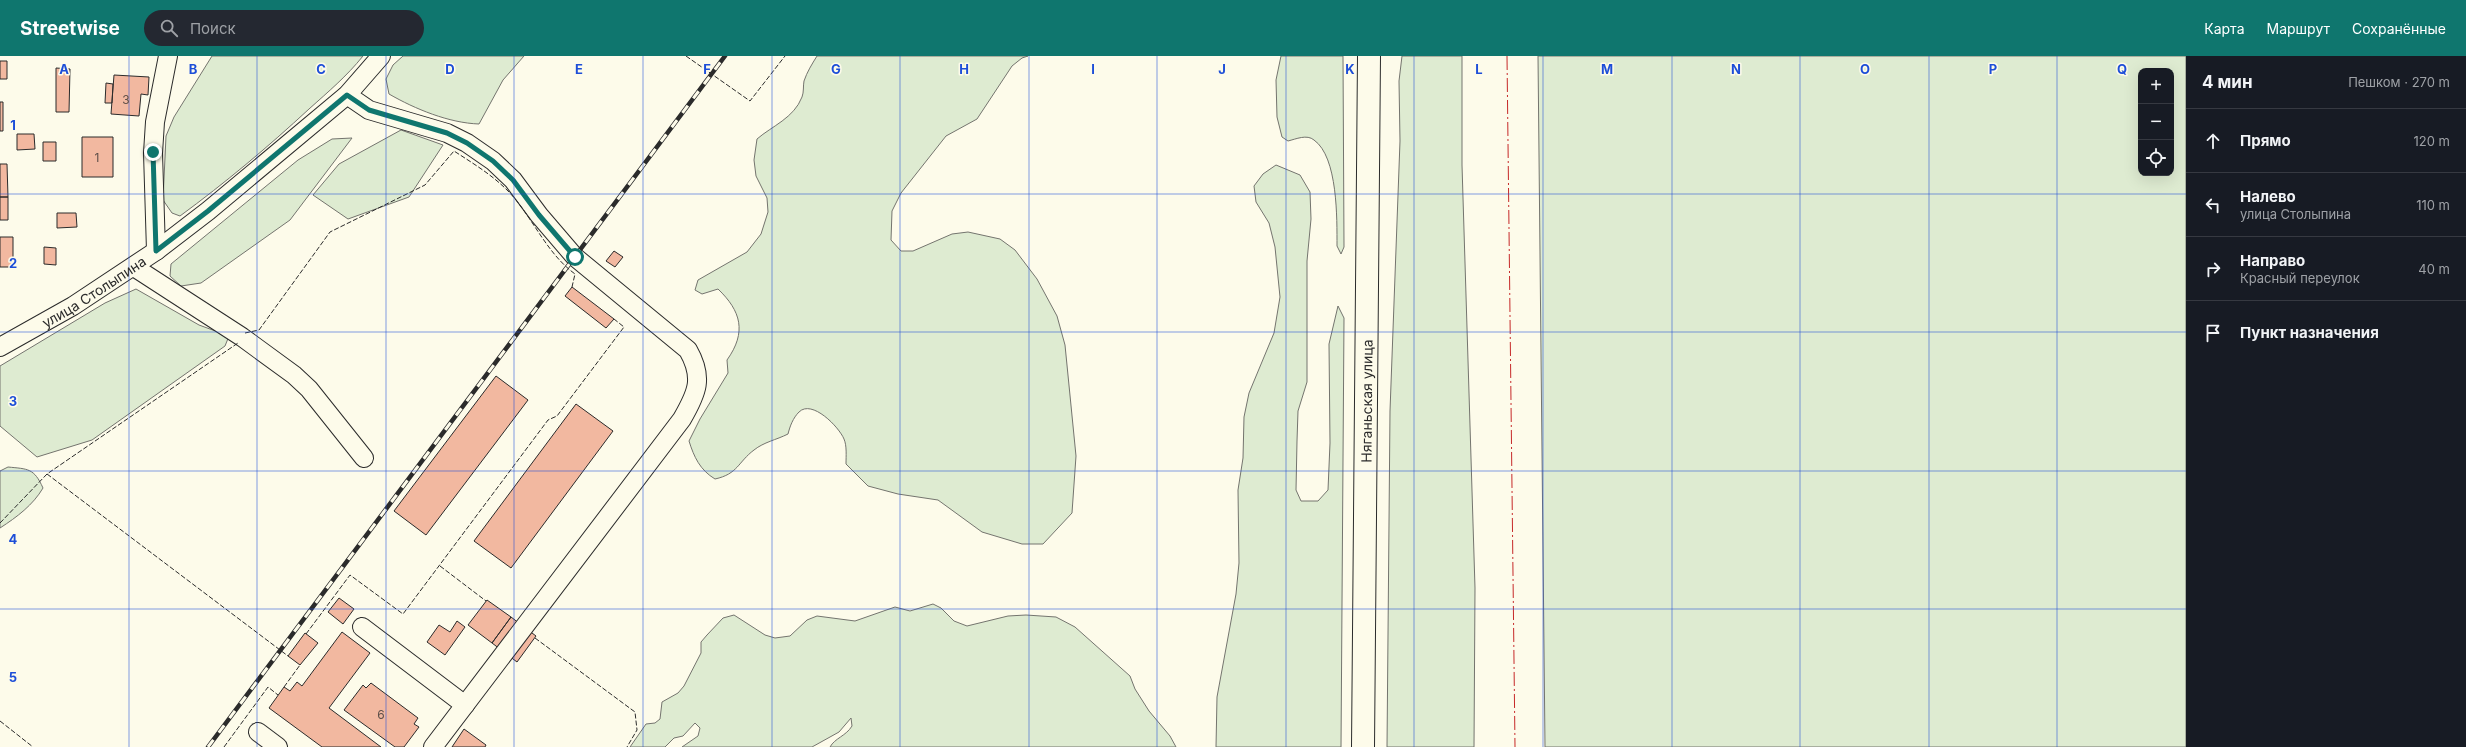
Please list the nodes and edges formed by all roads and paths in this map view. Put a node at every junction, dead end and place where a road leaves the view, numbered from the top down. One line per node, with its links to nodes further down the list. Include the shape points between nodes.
1 (168, 56): 5 (street, via 155,130 153,188)
2 (381, 56): 4 (street, улица Столыпина)
3 (1369, 56): 14 (highway, Няганьская улица)
4 (347, 95): 5 (street, улица Столыпина); 10 (street, via 369,110 447,133 493,161 513,180 564,246 593,273 675,338 688,350 697,365 695,393 682,419)
5 (156, 251): 6 (street, улица Столыпина)
6 (134, 267): 7 (street, улица Столыпина, via 73,306); 8 (street, via 242,337 294,375 309,389)
7 (0, 347)
8 (364, 458)
9 (362, 627): 10 (street)
10 (465, 705): 13 (street)
11 (258, 732): 12 (street)
12 (278, 747)
13 (433, 747)
14 (1363, 747)

